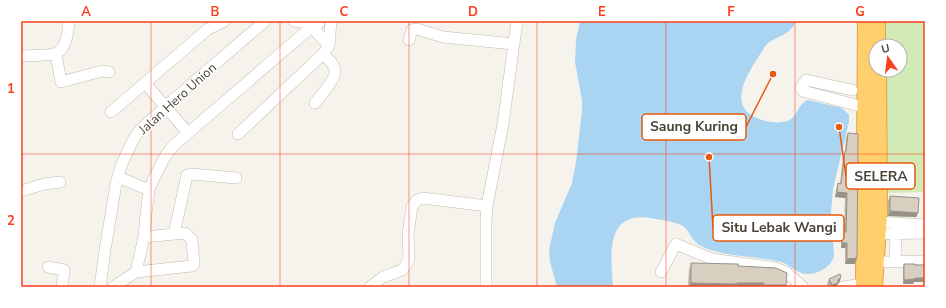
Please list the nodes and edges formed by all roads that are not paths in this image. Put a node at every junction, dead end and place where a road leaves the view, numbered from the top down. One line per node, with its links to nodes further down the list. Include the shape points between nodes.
1 (68, 21): 14 (street, via 65,45)
2 (225, 21): 18 (street, via 208,29)
3 (265, 21): 21 (street, Jalan Hero Union)
4 (296, 21): 9 (street)
5 (330, 21): 9 (street); 13 (street)
6 (517, 21): 12 (street)
7 (866, 21): 22 (highway)
8 (877, 21): 10 (highway)
9 (313, 26): 13 (street); 24 (street)
10 (877, 38)
11 (409, 40): 12 (street, via 412,30 417,28 443,37)
12 (514, 44): 31 (street)
13 (326, 50): 20 (street, via 335,73); 25 (street)
14 (56, 54): 15 (street); 16 (street, via 61,82 102,71)
15 (21, 56)
16 (109, 72)
17 (878, 78): 22 (highway, via 879,95)
18 (145, 83): 21 (street); 23 (street)
19 (852, 90): 22 (street, via 806,80 801,88 803,91)
20 (315, 103)
21 (165, 107): 24 (street); 26 (street, Jalan Hero Union, via 132,140)
22 (872, 109): 33 (highway); 44 (highway)
23 (111, 112)
24 (188, 133): 29 (street, via 166,155)
25 (238, 134)
26 (118, 177): 29 (street); 46 (street, Jalan Hero Union)
27 (236, 178): 35 (street, via 187,175)
28 (60, 182): 30 (street)
29 (149, 190): 37 (street)
30 (21, 191)
31 (487, 206): 48 (street, via 422,198 417,200 412,206 408,234 409,258 406,265 402,270 383,277); 49 (street)
32 (925, 225): 33 (street)
33 (878, 228): 36 (street); 39 (highway)
34 (925, 233): 36 (street)
35 (174, 234): 37 (street); 42 (street, via 185,233 192,240 194,264)
36 (896, 234): 40 (street)
37 (144, 237): 42 (street)
38 (925, 261): 40 (street)
39 (876, 262): 40 (street); 44 (highway)
40 (895, 262)
41 (48, 267): 45 (street, via 64,270)
42 (136, 272): 47 (street)
43 (660, 272): 50 (street, via 676,244 712,260 775,268 786,272)
44 (867, 286): 51 (street)
45 (62, 287)
46 (100, 287)
47 (112, 287)
48 (370, 287)
49 (486, 287)
50 (803, 287)
51 (843, 287)

